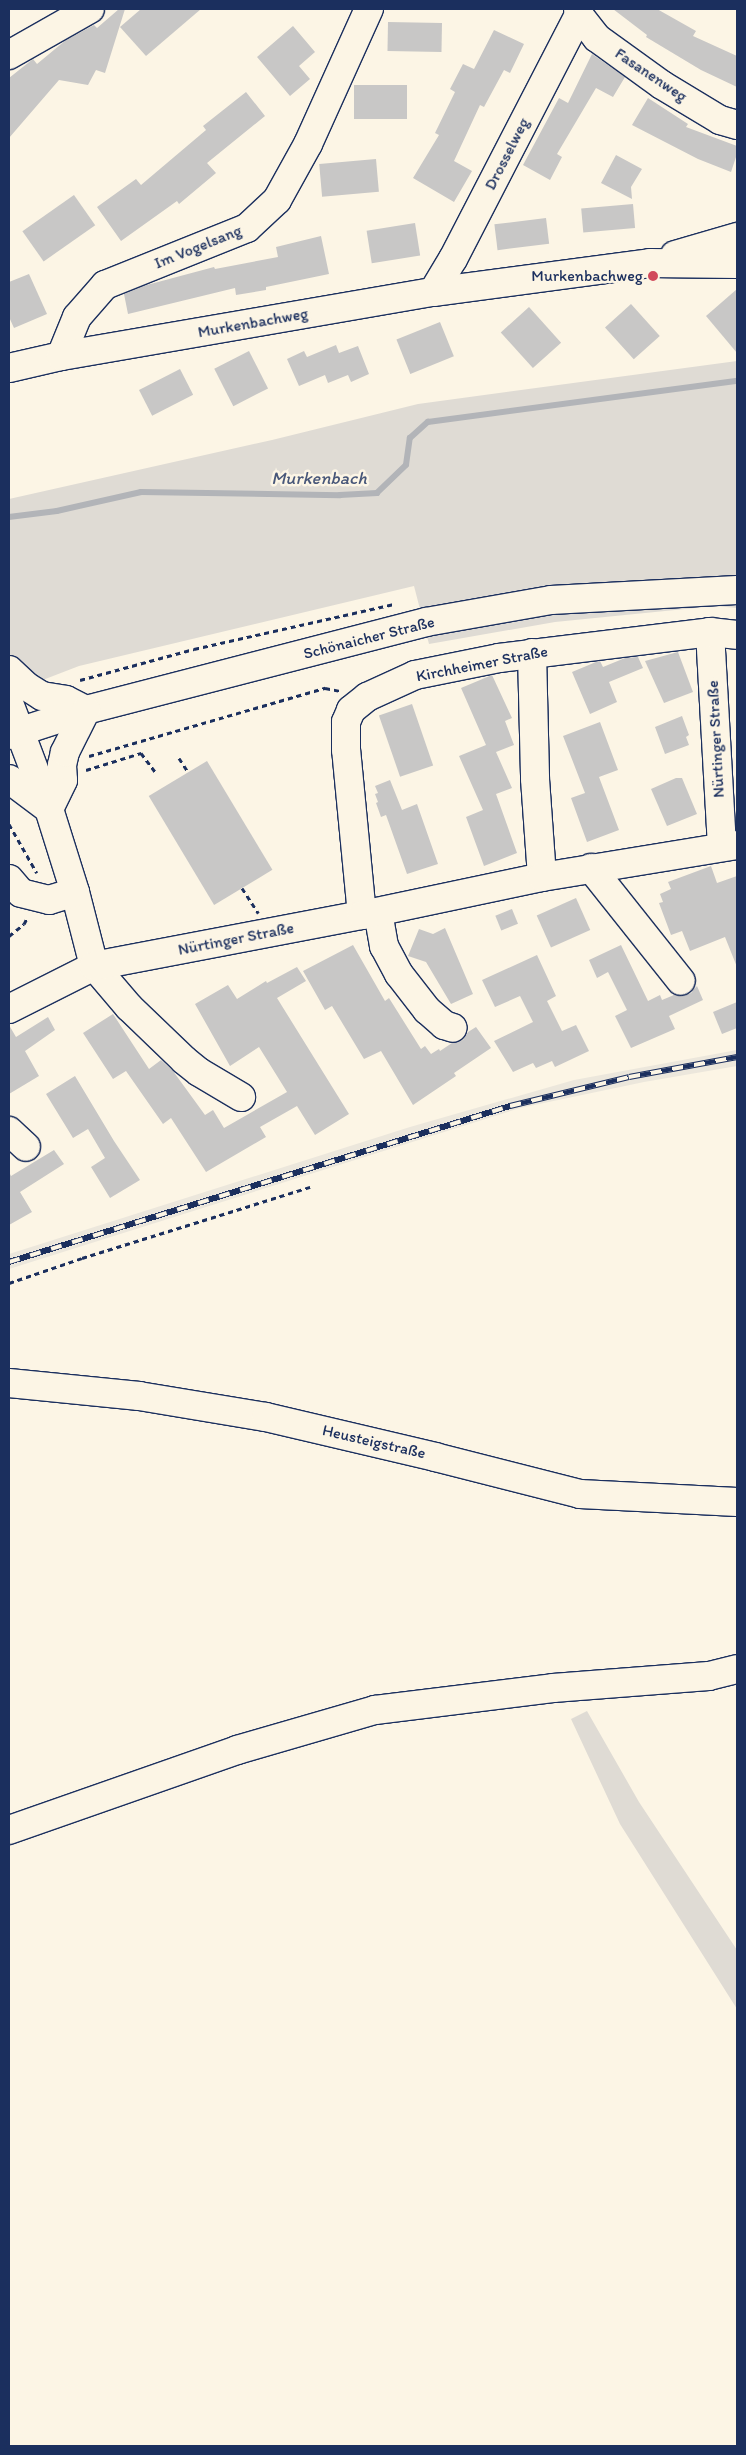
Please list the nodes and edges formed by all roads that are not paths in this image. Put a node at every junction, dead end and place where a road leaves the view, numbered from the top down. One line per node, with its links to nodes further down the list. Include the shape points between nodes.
1 (90, 9): 4 (street)
2 (370, 9): 10 (street, Im Vogelsang, via 308,144 277,200 247,228 105,285 78,317)
3 (579, 12): 5 (street, Fasanenweg, via 597,38 662,85 720,120); 9 (street, Drosselweg)
4 (9, 55)
5 (737, 125)
6 (737, 237): 7 (street)
7 (650, 263): 8 (street, Murkenbachweg); 9 (street, Murkenbachweg)
8 (737, 264)
9 (433, 292): 10 (street, Murkenbachweg)
10 (61, 356): 11 (street, Murkenbachweg)
11 (9, 368)
12 (737, 590): 18 (street, Schönaicher Straße, via 551,600 426,622)
13 (710, 632): 14 (street, Kirchheimer Straße); 15 (street, Kirchheimer Straße); 22 (street, Nürtinger Straße)
14 (737, 635)
15 (532, 653): 24 (street, via 535,779); 27 (street, Kirchheimer Straße, via 416,675 367,697 351,710 346,722 346,750)
16 (9, 670): 18 (street, via 42,696 66,700)
17 (9, 703): 19 (street)
18 (86, 710): 19 (street, Schönaicher Straße); 21 (street, via 72,756 62,765 63,780)
19 (14, 733): 21 (street)
20 (9, 779): 21 (street)
21 (49, 809): 26 (street)
22 (730, 845): 23 (street, Nürtinger Straße)
23 (591, 868): 24 (street, Nürtinger Straße); 29 (street)
24 (542, 877): 27 (street, Nürtinger Straße)
25 (9, 879): 26 (street, via 21,892 49,900)
26 (75, 892): 28 (street)
27 (370, 914): 28 (street, Nürtinger Straße); 31 (street, via 399,974 428,1010 444,1025)
28 (94, 966): 30 (street, Nürtinger Straße); 32 (street, via 129,1007 184,1060)
29 (680, 981)
30 (9, 1009)
31 (453, 1028)
32 (241, 1097)
33 (9, 1383): 34 (street, Heusteigstraße, via 140,1396 266,1417 580,1494)
34 (737, 1502)
35 (737, 1669): 36 (street, via 709,1676 560,1688 375,1710 237,1750)
36 (9, 1830)

